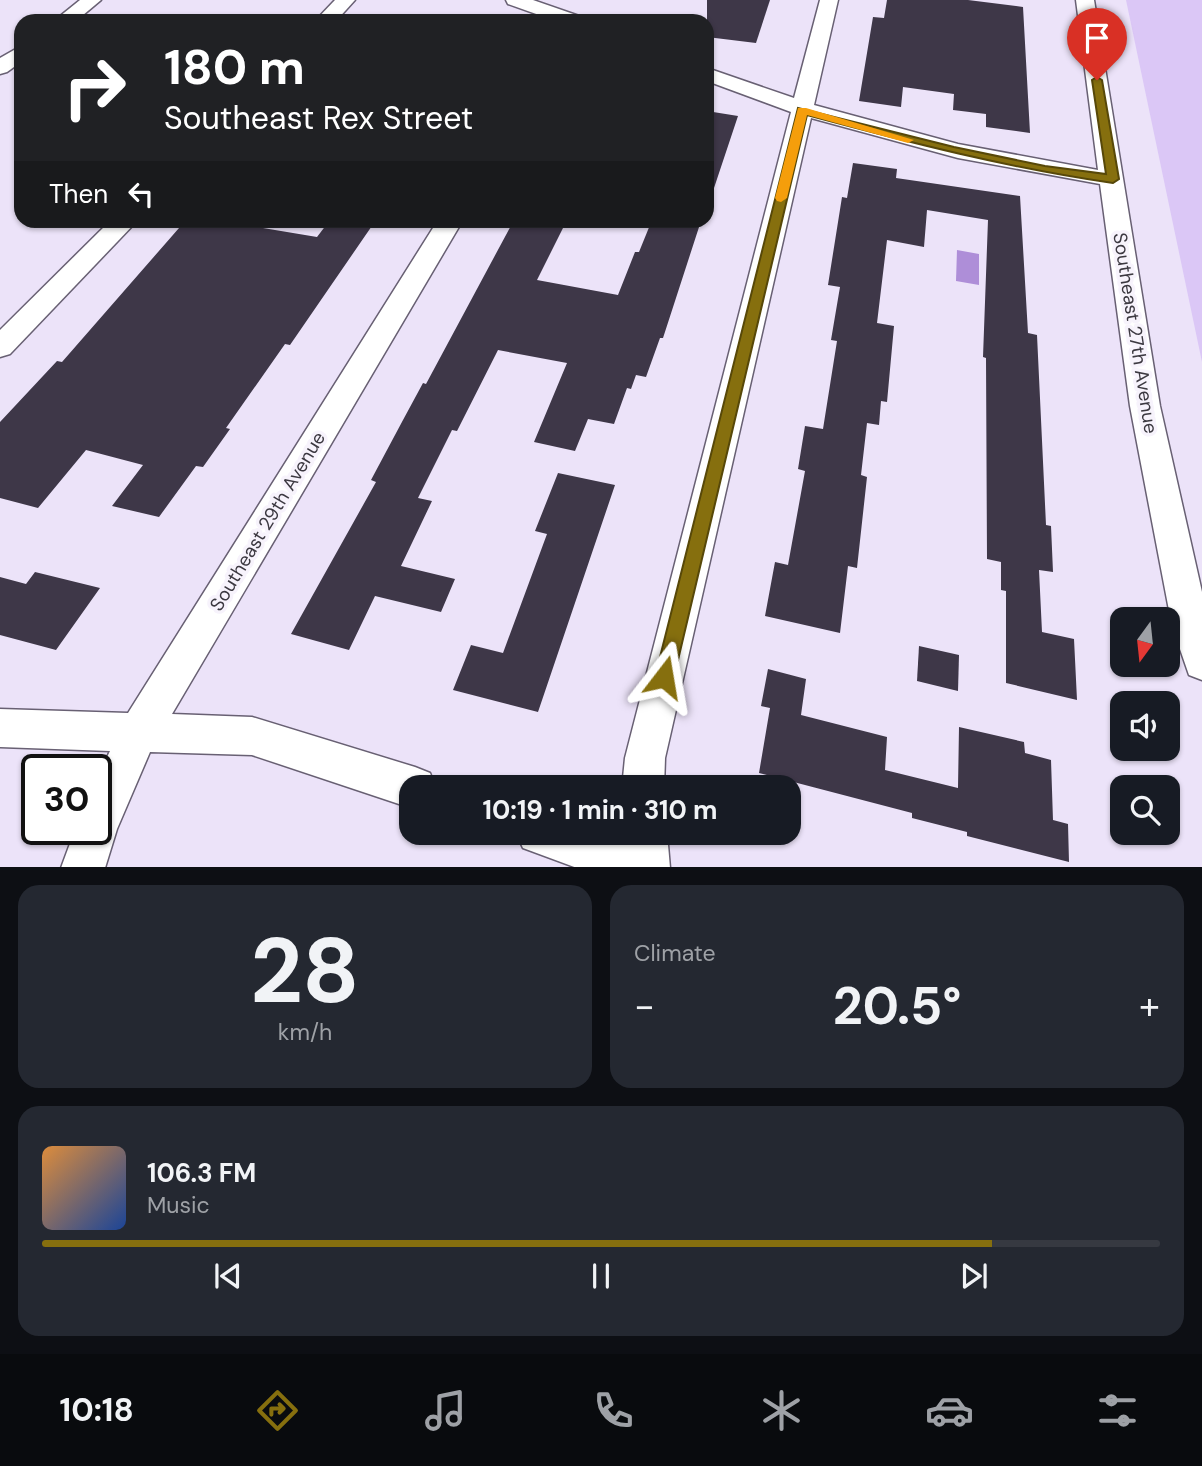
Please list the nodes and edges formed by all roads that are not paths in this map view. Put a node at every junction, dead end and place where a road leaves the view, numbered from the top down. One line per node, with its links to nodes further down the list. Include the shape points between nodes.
1 (92, 0): 6 (street)
2 (346, 0): 7 (street)
3 (515, 0): 8 (street)
4 (829, 0): 12 (street)
5 (1084, 0): 13 (street, Southeast 27th Avenue)
6 (73, 14)
7 (332, 14)
8 (554, 14)
9 (14, 57): 10 (street)
10 (0, 68)
11 (714, 77): 12 (street)
12 (802, 110): 13 (street, via 952,151); 20 (street)
13 (1113, 179): 17 (street, Southeast 27th Avenue, via 1145,406)
14 (118, 228): 16 (street)
15 (445, 228): 19 (street, Southeast 29th Avenue)
16 (0, 347)
17 (1202, 663)
18 (0, 728): 19 (street)
19 (139, 732): 21 (street, via 251,736); 22 (street, Southeast 29th Avenue)
20 (644, 775)
21 (399, 783)
22 (112, 793)
23 (91, 845): 26 (street, Southeast 29th Avenue)
24 (576, 845): 27 (street)
25 (646, 845): 27 (street)
26 (83, 867)
27 (647, 867)

